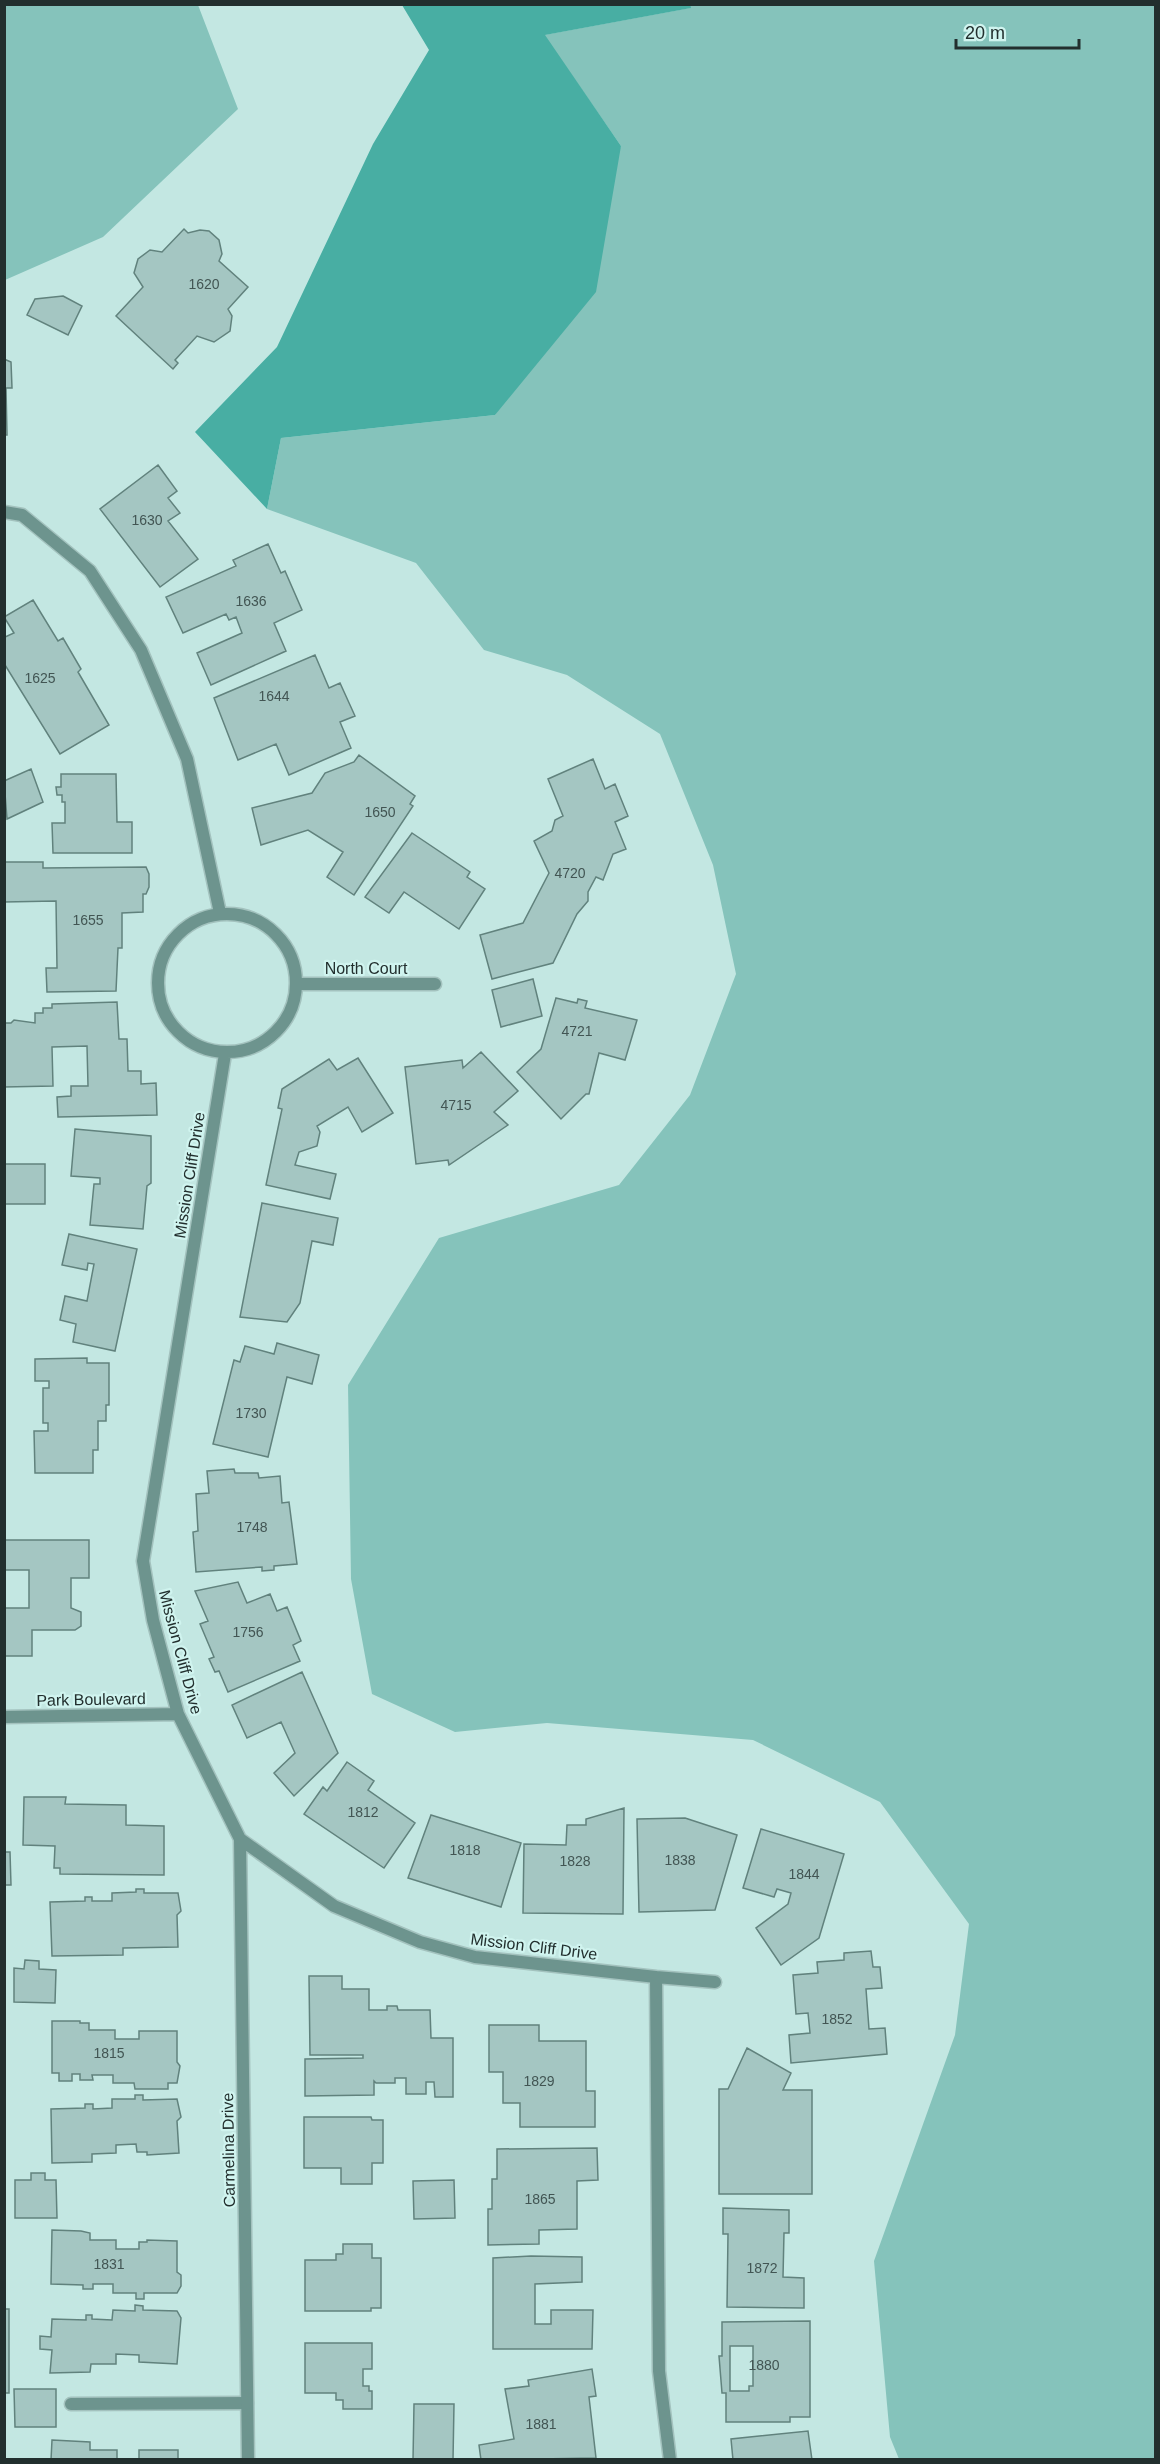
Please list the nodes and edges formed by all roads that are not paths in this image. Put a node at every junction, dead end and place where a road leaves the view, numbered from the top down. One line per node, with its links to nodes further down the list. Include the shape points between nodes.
1 (4, 512): 2 (street, via 22,515 90,571 141,650 188,759)
2 (220, 913): 3 (street, via 249,916 274,931 291,955); 5 (street, via 195,920 174,937 161,959 157,986 162,1012 177,1034 199,1048)
3 (297, 984): 4 (street, North Court); 5 (street, via 291,1011 275,1034 252,1049)
4 (435, 984)
5 (225, 1054): 6 (street, Mission Cliff Drive, via 143,1561 153,1620)
6 (178, 1714): 7 (street, Park Boulevard); 8 (street, Mission Cliff Drive)
7 (4, 1718)
8 (240, 1839): 9 (street, Mission Cliff Drive, via 334,1906 420,1942 475,1957); 11 (street, Carmelina Drive)
9 (656, 1977): 10 (street, Mission Cliff Drive); 14 (street, via 659,2371)
10 (715, 1982)
11 (247, 2403): 12 (street); 13 (street, Carmelina Drive)
12 (71, 2404)
13 (248, 2460)
14 (670, 2460)

